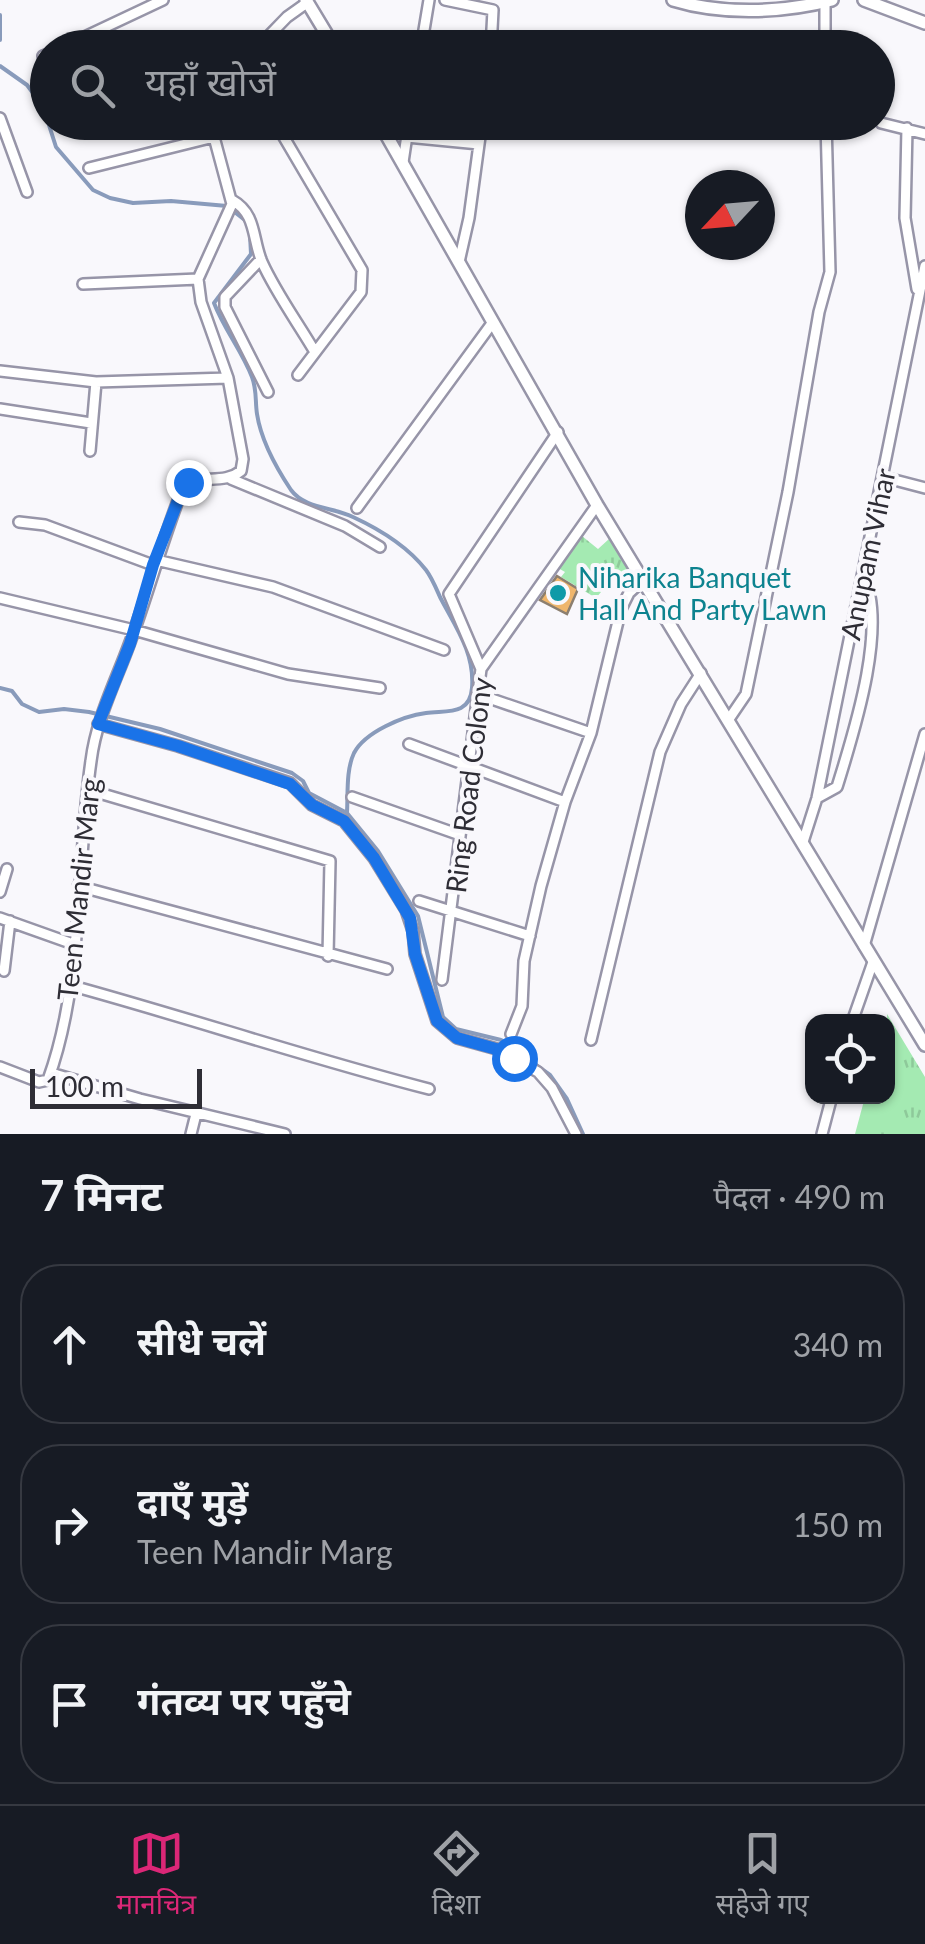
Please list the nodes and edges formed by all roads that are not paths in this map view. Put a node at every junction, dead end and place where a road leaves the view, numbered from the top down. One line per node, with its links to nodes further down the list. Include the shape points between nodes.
1 (163, 0): 9 (street)
2 (429, 0): 12 (street)
3 (445, 0): 13 (street, via 493,10)
4 (673, 0): 7 (street, via 738,9)
5 (864, 0): 8 (street)
6 (307, 1): 10 (street); 11 (street)
7 (827, 1): 14 (street)
8 (925, 23)
9 (100, 30)
10 (274, 30)
11 (324, 30)
12 (424, 30)
13 (492, 30)
14 (826, 30)
15 (0, 118): 30 (street)
16 (895, 126): 17 (street)
17 (906, 128): 18 (street); 37 (street, via 906,218)
18 (925, 134)
19 (202, 140): 29 (street)
20 (215, 140): 31 (street)
21 (286, 140): 39 (street, via 364,278)
22 (389, 140): 28 (street)
23 (406, 140): 28 (street)
24 (438, 140): 27 (street)
25 (480, 140): 27 (street)
26 (826, 140): 67 (street, via 830,272 746,694)
27 (479, 144): 33 (street)
28 (402, 162): 33 (street)
29 (89, 168)
30 (28, 192)
31 (232, 202): 32 (street, via 243,206 256,230); 35 (street)
32 (261, 260): 39 (street); 44 (street, via 225,297 225,307)
33 (459, 262): 38 (street)
34 (925, 266): 37 (street, Anupam Vihar)
35 (198, 279): 36 (street); 42 (street)
36 (83, 284)
37 (918, 296): 49 (street, Anupam Vihar)
38 (493, 322): 47 (street); 53 (street)
39 (316, 352): 41 (street)
40 (0, 371): 43 (street)
41 (298, 375)
42 (228, 378): 43 (street); 50 (street, via 243,460)
43 (96, 382): 46 (street)
44 (268, 392)
45 (0, 409): 46 (street)
46 (91, 423): 48 (street)
47 (558, 432): 52 (street); 62 (street, via 449,594)
48 (90, 450)
49 (883, 477): 51 (street); 57 (street, Anupam Vihar)
50 (231, 479): 55 (street); 56 (street, Teen Mandir Marg, via 184,485)
51 (925, 488)
52 (597, 505): 58 (street); 62 (street, Ring Road Colony)
53 (357, 508)
54 (19, 522): 56 (street)
55 (380, 547)
56 (154, 562): 60 (street, Teen Mandir Marg); 61 (street, via 273,587)
57 (863, 575): 74 (street, Anupam Vihar); 74 (street, via 871,594 872,637 864,688 837,787)
58 (643, 580): 63 (street); 68 (street, via 621,609)
59 (0, 598): 60 (street)
60 (134, 630): 64 (street, via 288,674); 66 (street, Teen Mandir Marg)
61 (444, 650)
62 (481, 669): 65 (street, Ring Road Colony)
63 (700, 674): 67 (street); 95 (street, via 660,752)
64 (380, 688)
65 (478, 694): 68 (street); 71 (street, Ring Road Colony)
66 (100, 719): 72 (street, Teen Mandir Marg); 104 (street, via 290,784 344,821 410,918 437,1021 457,1038 538,1072)
67 (729, 719): 77 (street)
68 (590, 734): 75 (street)
69 (925, 734): 86 (street)
70 (409, 744): 71 (street)
71 (468, 764): 75 (street); 76 (street, Ring Road Colony)
72 (89, 790): 79 (street, Teen Mandir Marg); 87 (street, via 324,858 332,868)
73 (352, 797): 76 (street)
74 (817, 798): 77 (street, Anupam Vihar)
75 (565, 802): 84 (street)
76 (460, 836): 82 (street, Ring Road Colony)
77 (803, 842): 86 (street)
78 (7, 869): 80 (street)
79 (78, 886): 85 (street, Teen Mandir Marg); 87 (street)
80 (0, 892)
81 (418, 901): 82 (street)
82 (451, 911): 84 (street); 91 (street, Ring Road Colony)
83 (5, 919): 85 (street); 90 (street)
84 (530, 936): 94 (street, via 522,1006)
85 (73, 944): 92 (street, Teen Mandir Marg)
86 (864, 946): 88 (street)
87 (328, 956): 89 (street)
88 (873, 962): 93 (street); 96 (street)
89 (386, 969)
90 (4, 972)
91 (442, 980)
92 (69, 985): 98 (street, Teen Mandir Marg); 99 (street)
93 (855, 1014)
94 (511, 1034)
95 (590, 1040)
96 (925, 1045)
97 (0, 1068): 98 (street, via 40,1082)
98 (51, 1073): 101 (street)
99 (428, 1090)
100 (830, 1104): 105 (street)
101 (196, 1114): 102 (street); 103 (street)
102 (191, 1134)
103 (285, 1134)
104 (576, 1134)
105 (822, 1134)

